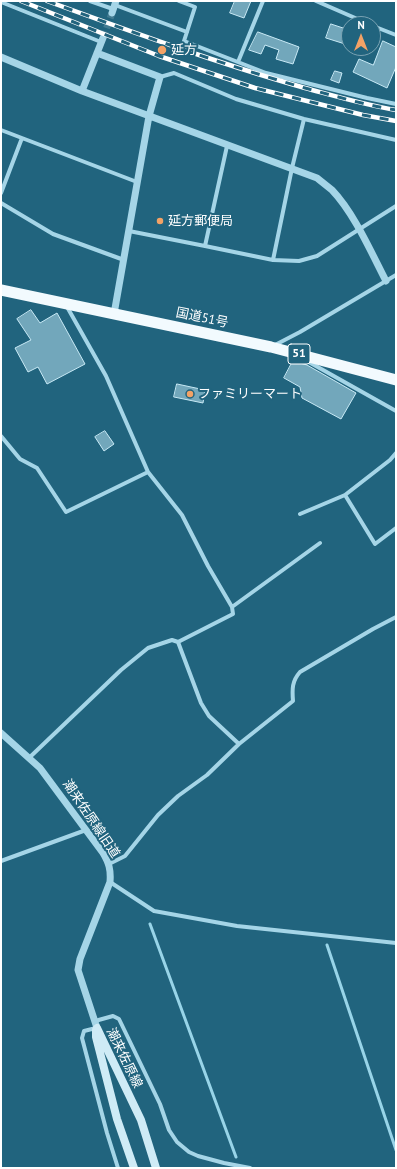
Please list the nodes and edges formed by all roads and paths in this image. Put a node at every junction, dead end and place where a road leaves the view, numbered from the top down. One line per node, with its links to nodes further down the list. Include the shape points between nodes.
1 (90, 1): 6 (street)
2 (179, 1): 9 (street, via 195,7)
3 (263, 1): 14 (street)
4 (316, 1): 7 (street)
5 (1, 2): 11 (street)
6 (114, 7): 9 (street)
7 (351, 16)
8 (381, 29): 10 (street)
9 (187, 32): 14 (street, via 184,41)
10 (396, 35)
11 (102, 40): 12 (street)
12 (97, 53): 15 (street); 16 (street)
13 (1, 57): 16 (street)
14 (238, 62): 17 (street, via 266,73)
15 (160, 77): 18 (street); 19 (street, via 174,73 236,99)
16 (82, 91): 18 (street)
17 (396, 104)
18 (148, 116): 23 (street); 25 (street)
19 (304, 119): 22 (street); 24 (street)
20 (1, 130): 21 (street)
21 (22, 138): 25 (street); 26 (street)
22 (396, 140)
23 (227, 146): 24 (street); 31 (street)
24 (292, 168): 29 (street, via 317,178 331,189); 33 (street)
25 (137, 182): 30 (street)
26 (1, 193)
27 (1, 203): 32 (street, via 53,234)
28 (396, 206): 29 (street)
29 (359, 229): 33 (street, via 317,256 299,261); 35 (street)
30 (129, 231): 31 (street); 32 (street)
31 (206, 246): 33 (street)
32 (124, 260): 38 (street)
33 (273, 260)
34 (396, 276): 35 (street)
35 (386, 281): 39 (street)
36 (1, 290): 37 (highway, 国道51号 / 51)
37 (64, 303): 38 (highway, 国道51号 / 51); 45 (street, via 106,376)
38 (114, 314): 39 (highway, 国道51号 / 51)
39 (271, 347): 40 (highway, 国道51号 / 51)
40 (291, 352): 41 (highway, 国道51号 / 51); 42 (street)
41 (396, 380)
42 (396, 411)
43 (1, 436): 45 (street, via 20,459 37,468 66,512)
44 (396, 454): 46 (street)
45 (148, 472): 50 (street, via 182,515)
46 (345, 495): 47 (street); 48 (street, via 375,544)
47 (300, 514)
48 (396, 528)
49 (320, 543): 50 (street)
50 (232, 606): 52 (street, via 233,614)
51 (396, 617): 54 (street, via 300,672 294,679 293,701)
52 (178, 642): 54 (street, via 208,716); 55 (street, via 172,640 148,648 121,670)
53 (1, 733): 55 (street, 潮来佐原線旧道)
54 (239, 744): 58 (street, via 207,775 178,796 158,815 125,856)
55 (30, 757): 56 (street, 潮来佐原線旧道)
56 (86, 830): 57 (street); 58 (street, 潮来佐原線旧道)
57 (1, 861)
58 (109, 864): 59 (street, 潮来佐原線旧道)
59 (110, 882): 60 (street, via 154,911 237,926); 61 (street, 潮来佐原線旧道, via 78,970)
60 (396, 943)
61 (95, 1025): 62 (main road, 潮来佐原線, via 141,1120); 63 (street, via 84,1031 82,1038); 64 (main road, 潮来佐原線, via 117,1119); 65 (street, via 113,1016 119,1019 160,1104 169,1130 177,1142 198,1156)
62 (158, 1167)
63 (118, 1168)
64 (134, 1168)
65 (250, 1168)

